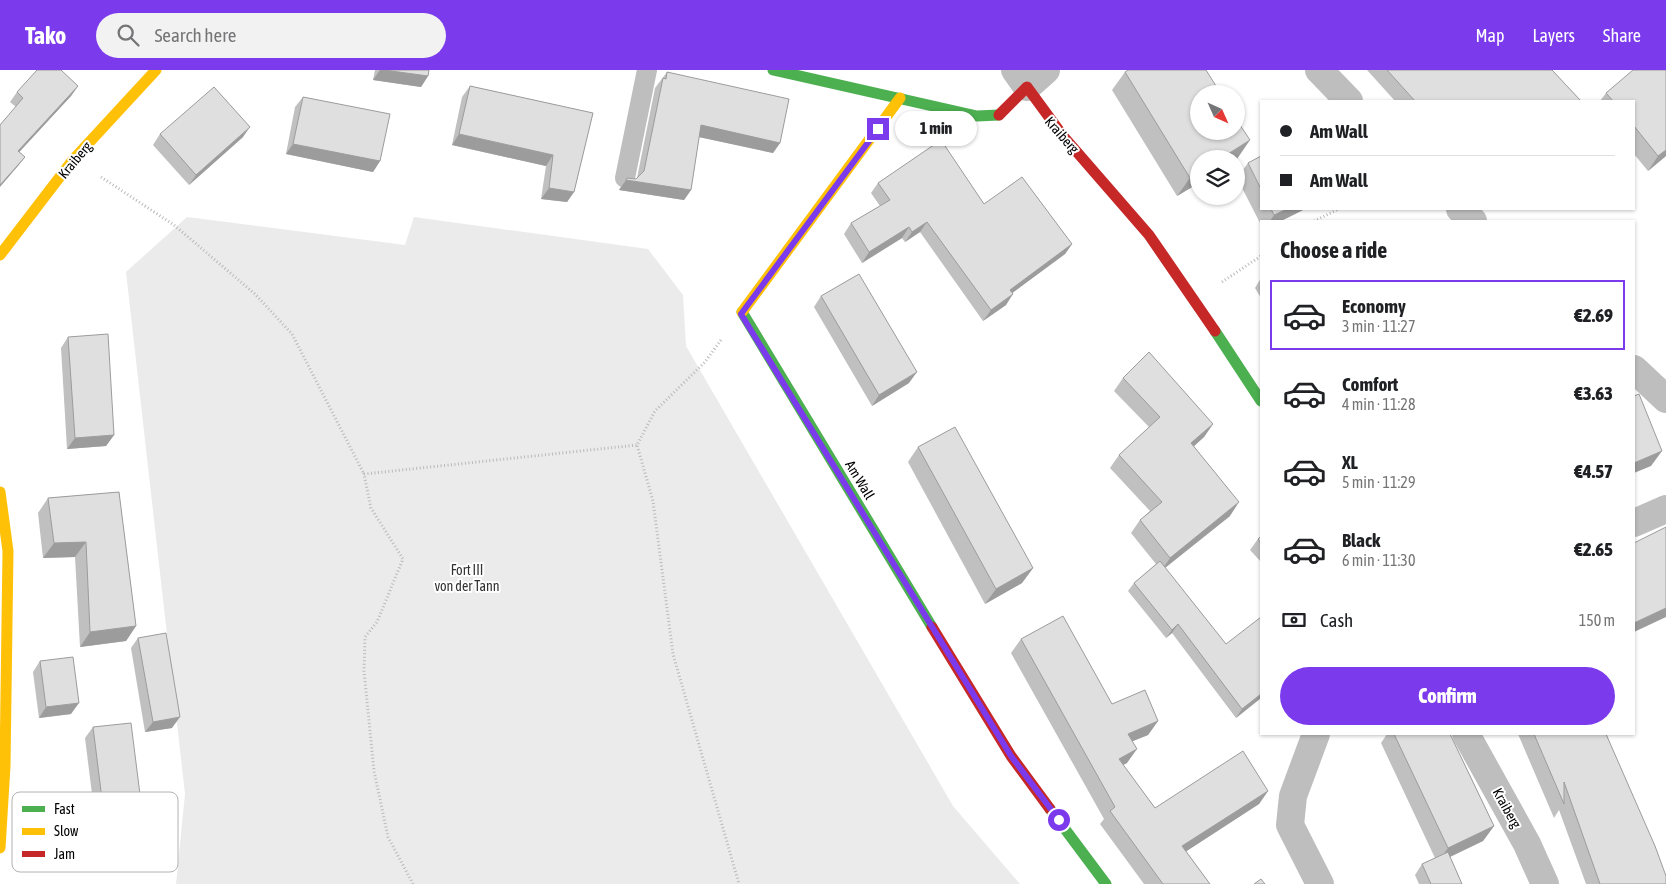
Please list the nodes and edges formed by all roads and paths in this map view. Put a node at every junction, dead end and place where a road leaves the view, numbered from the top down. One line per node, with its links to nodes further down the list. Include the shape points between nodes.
1 (156, 70): 8 (street, Kraiberg)
2 (647, 70): 9 (lane)
3 (773, 70): 6 (street, Kraiberg)
4 (1319, 70): 7 (street)
5 (1029, 76): 6 (street, Kraiberg, via 998,116 977,116); 16 (street, Kraiberg, via 1042,112 1132,214)
6 (900, 98): 17 (street)
7 (1349, 100)
8 (72, 161): 14 (street, Kraiberg); 22 (path, via 174,225 255,294 280,320 292,334)
9 (625, 178)
10 (1337, 210): 12 (path)
11 (1461, 210): 13 (street)
12 (1316, 220)
13 (1472, 220)
14 (0, 256)
15 (1260, 257): 16 (path)
16 (1195, 300): 19 (street, Kraiberg)
17 (741, 314): 21 (path, via 705,362 655,411); 31 (street, Am Wall, via 1011,756)
18 (1635, 370): 20 (street)
19 (1260, 399)
20 (1666, 399)
21 (637, 445): 22 (path); 30 (path, via 654,502 673,654)
22 (364, 474): 29 (path, via 371,508 403,559 377,622 365,637 364,671 374,771 388,837)
23 (0, 492): 28 (street, via 8,552 5,766)
24 (1666, 509): 25 (street)
25 (1635, 523)
26 (1316, 735): 32 (street, via 1293,796 1290,825)
27 (1467, 735): 33 (street, Kraiberg, via 1527,844)
28 (0, 848)
29 (413, 884)
30 (739, 884)
31 (1106, 884)
32 (1320, 884)
33 (1545, 884)

